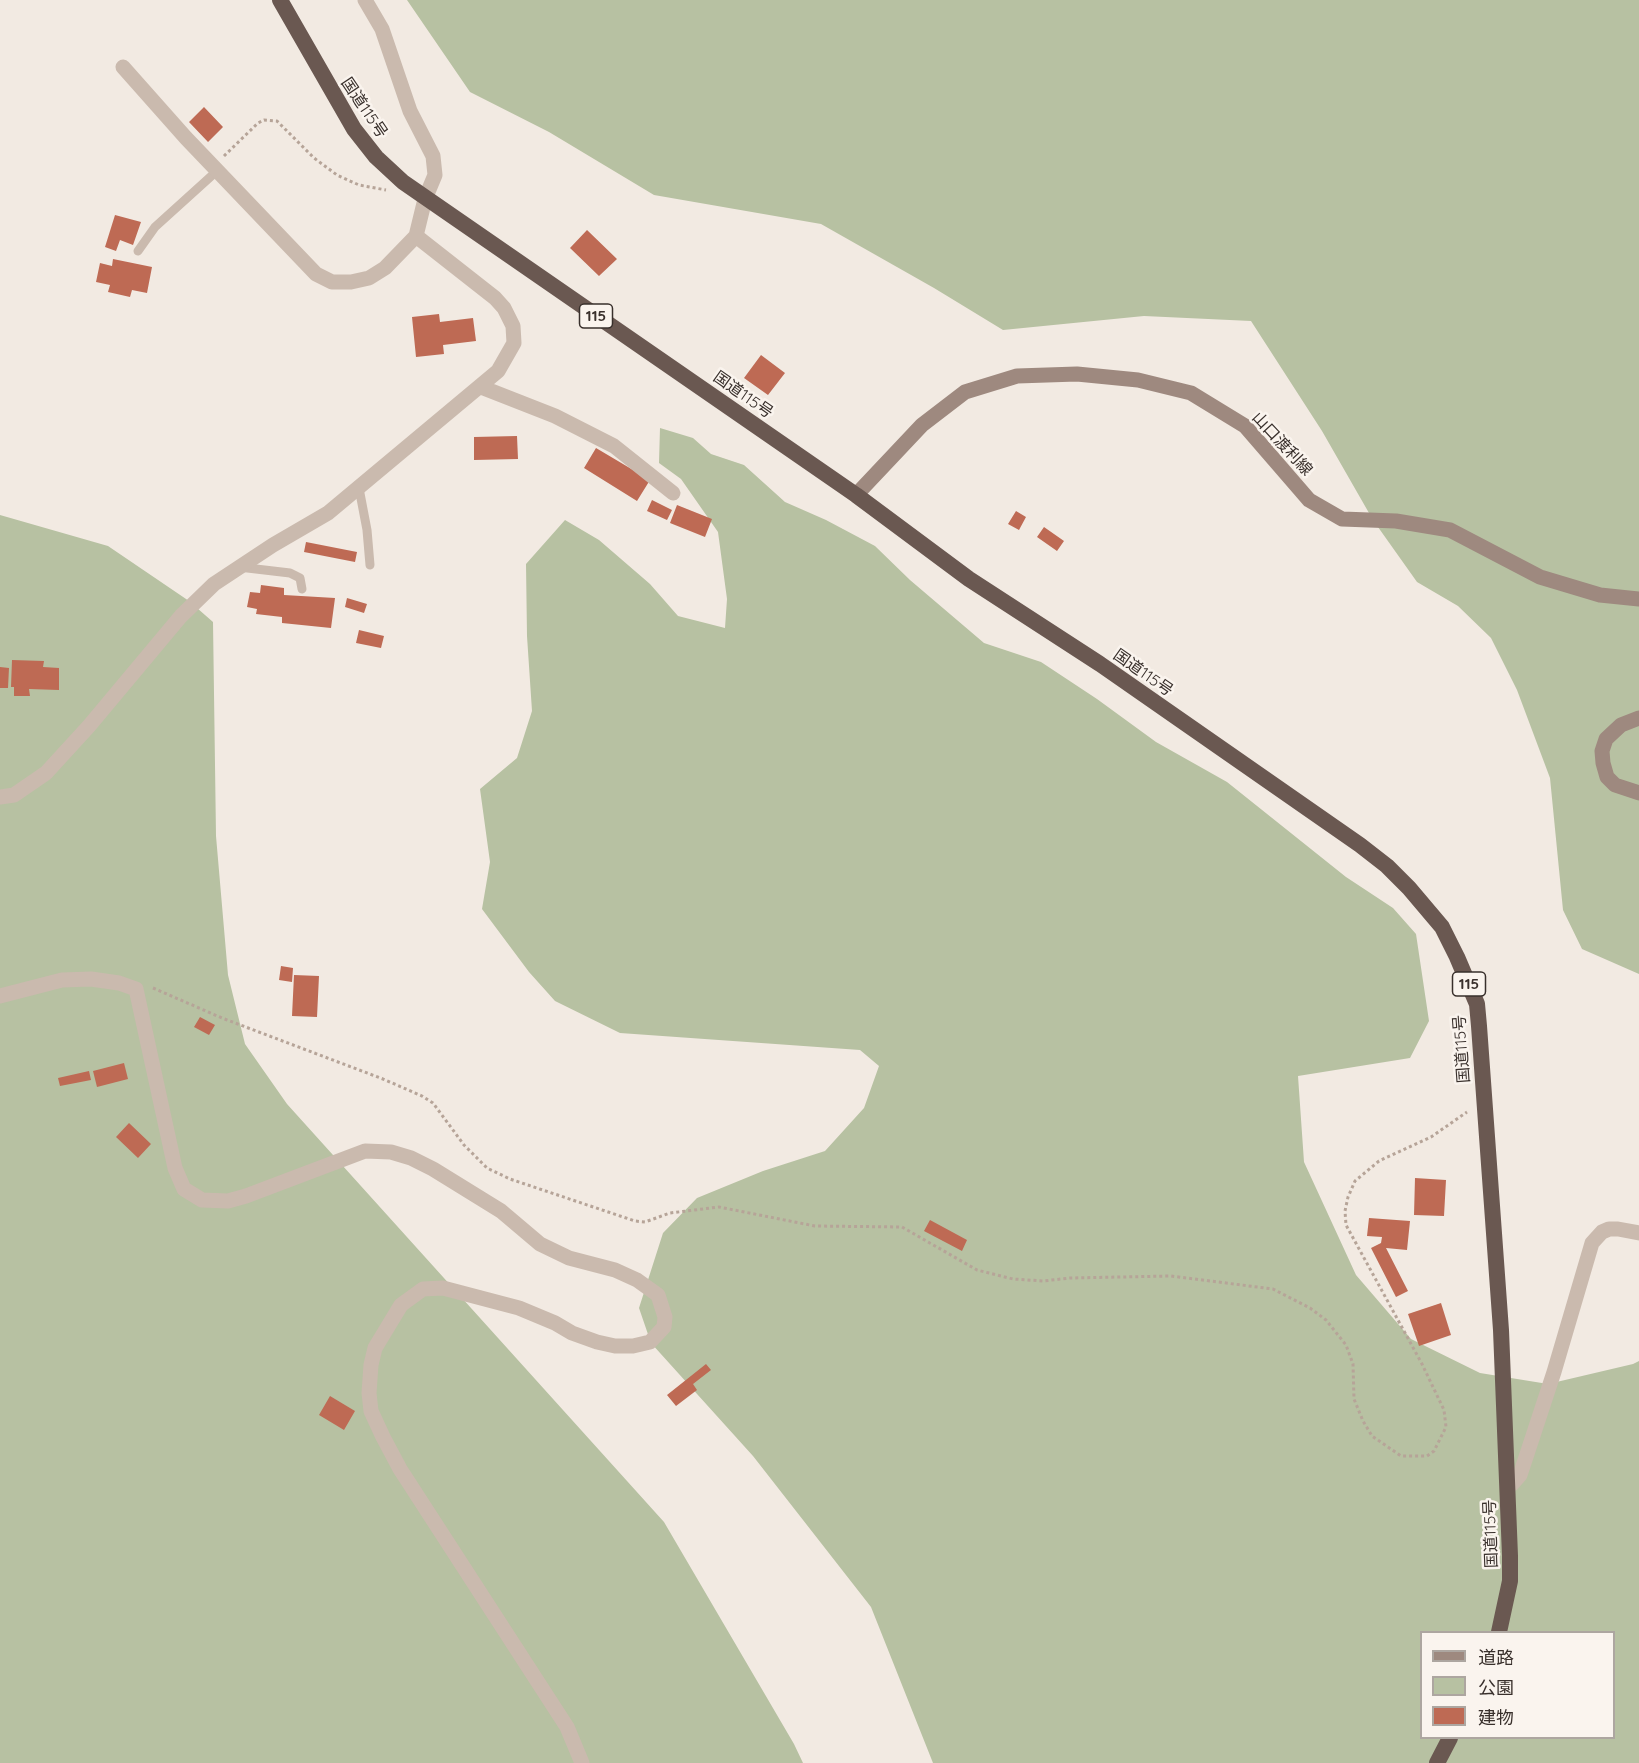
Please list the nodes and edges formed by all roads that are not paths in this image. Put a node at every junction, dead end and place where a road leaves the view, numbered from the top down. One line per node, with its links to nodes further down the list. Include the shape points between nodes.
1 (280, 0): 5 (highway, 国道115号 / 115, via 354,129 376,157)
2 (365, 0): 5 (street, via 382,29 410,111 433,156 435,175)
3 (123, 67): 4 (street)
4 (216, 168): 6 (street, via 303,262 332,282 369,278 385,268); 7 (lane, via 155,226)
5 (425, 199): 6 (street); 11 (highway, 国道115号 / 115)
6 (416, 236): 8 (street, via 495,298 513,326 511,351)
7 (138, 252)
8 (481, 387): 9 (street); 10 (street, via 555,416 614,446)
9 (359, 488): 12 (lane); 13 (street, via 328,513)
10 (673, 493)
11 (856, 495): 15 (main road, 山口渡利線, via 922,425 965,392 1017,376 1077,374 1138,380 1191,393 1245,426 1309,500 1342,519 1396,521 1450,530 1540,577 1600,595); 21 (highway, 国道115号 / 115, via 969,579 1100,664 1387,866 1442,927 1477,1004 1501,1330)
12 (370, 565)
13 (239, 567): 14 (lane, via 290,573 300,578); 18 (street, via 192,604 46,773 14,795)
14 (302, 589)
15 (1639, 599)
16 (1639, 718): 17 (main road, via 1621,725 1606,738 1602,752 1607,777 1615,785)
17 (1639, 793)
18 (0, 797)
19 (0, 996): 24 (street, via 62,980 91,979 136,989 175,1168 184,1190 202,1200 228,1201 364,1151 392,1152 443,1174 501,1211 540,1244 569,1258 615,1270 658,1295 664,1327 650,1342 615,1346 572,1333 519,1308 443,1288 423,1289 401,1305 375,1348 371,1365 371,1411 383,1437 406,1479 567,1727)
20 (1639, 1233): 21 (street, via 1609,1229 1592,1243 1520,1475)
21 (1507, 1486): 22 (highway, 国道115号 / 115, via 1510,1581)
22 (1498, 1631)
23 (1449, 1739): 25 (highway)
24 (582, 1763)
25 (1437, 1763)

